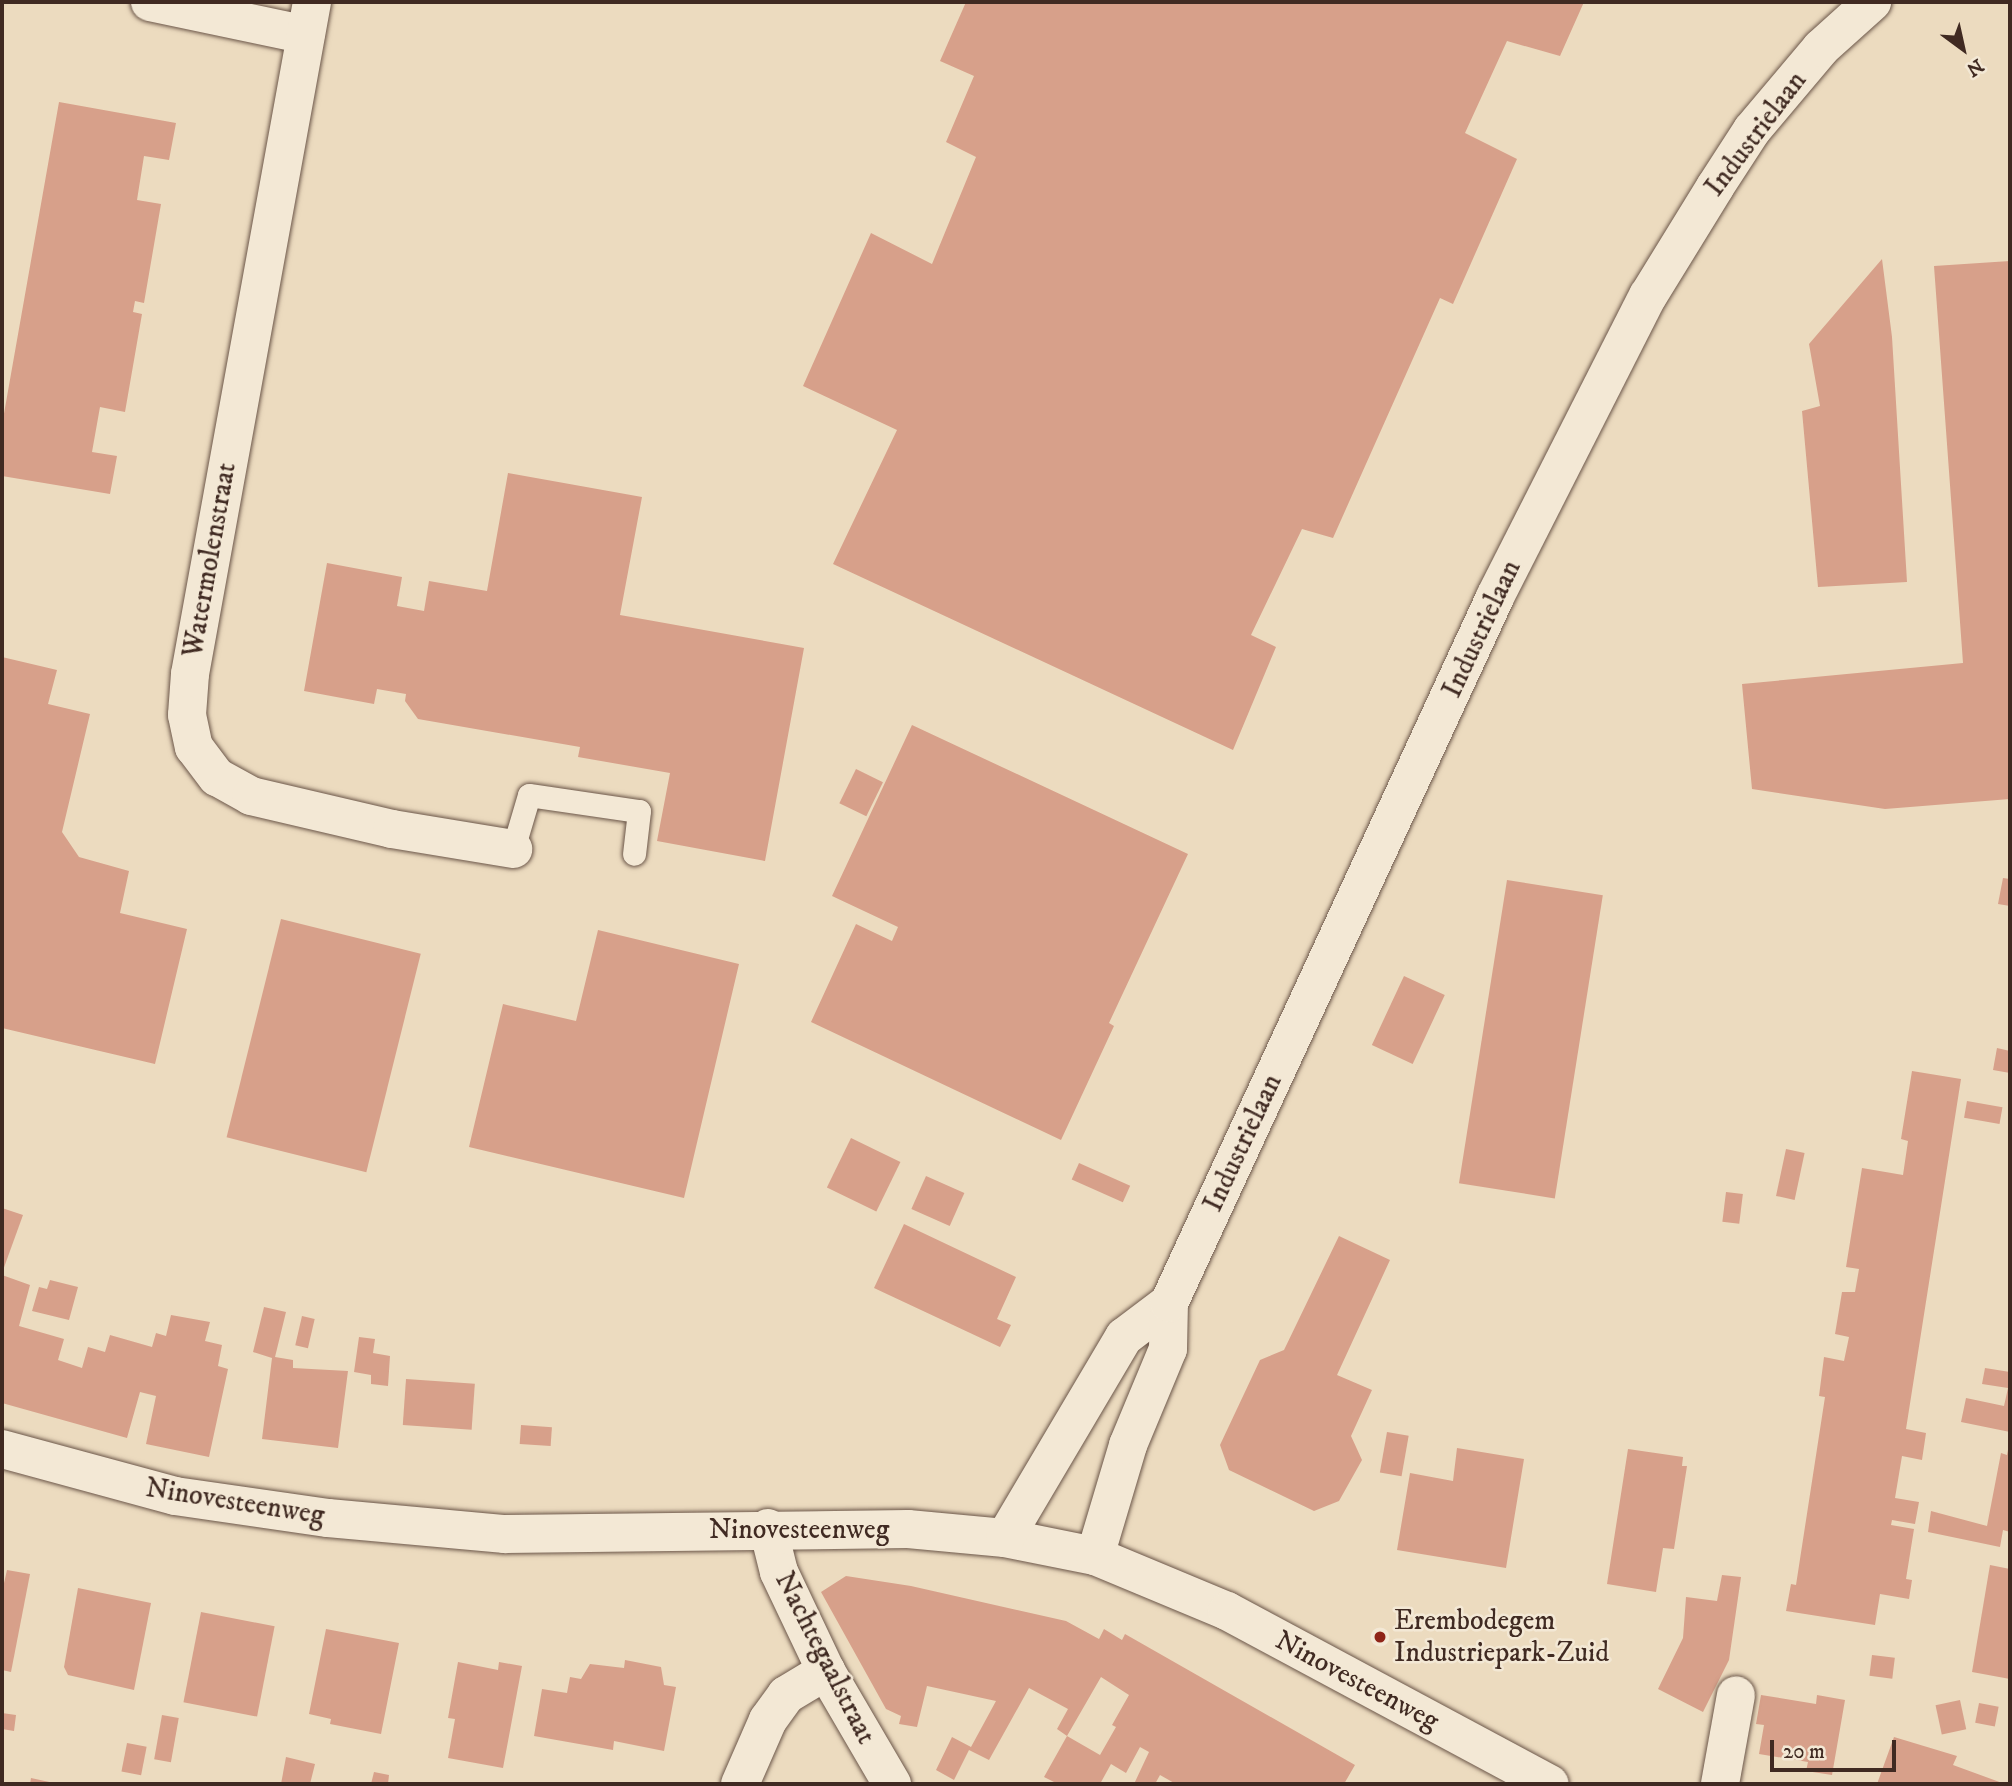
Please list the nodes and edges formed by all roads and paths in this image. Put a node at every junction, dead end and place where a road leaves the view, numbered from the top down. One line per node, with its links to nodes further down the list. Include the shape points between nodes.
1 (150, 2): 3 (street, Watermolenstraat)
2 (1872, 2): 6 (street, Industrielaan, via 1821,48 1752,130 1648,296 1495,597)
3 (309, 18): 4 (street, Watermolenstraat, via 190,674 187,715 194,747 217,777 251,796 392,829)
4 (513, 849): 5 (lane, via 529,795 639,811)
5 (634, 854)
6 (1169, 1303): 9 (street, Industrielaan, via 1124,1337); 10 (street, Industrielaan, via 1168,1349 1128,1445)
7 (2, 1449): 8 (street, Ninovesteenweg, via 175,1496 328,1518 505,1534)
8 (768, 1528): 9 (street, Ninovesteenweg, via 908,1529); 11 (street, Nachtegaalstraat, via 779,1572)
9 (1005, 1538): 10 (street, Ninovesteenweg)
10 (1095, 1556): 15 (street, Ninovesteenweg, via 1227,1611)
11 (826, 1671): 13 (street, via 786,1695 768,1720); 14 (street, Nachtegaalstraat)
12 (1736, 1696): 16 (street)
13 (740, 1784)
14 (891, 1784)
15 (1549, 1784)
16 (1720, 1784)

